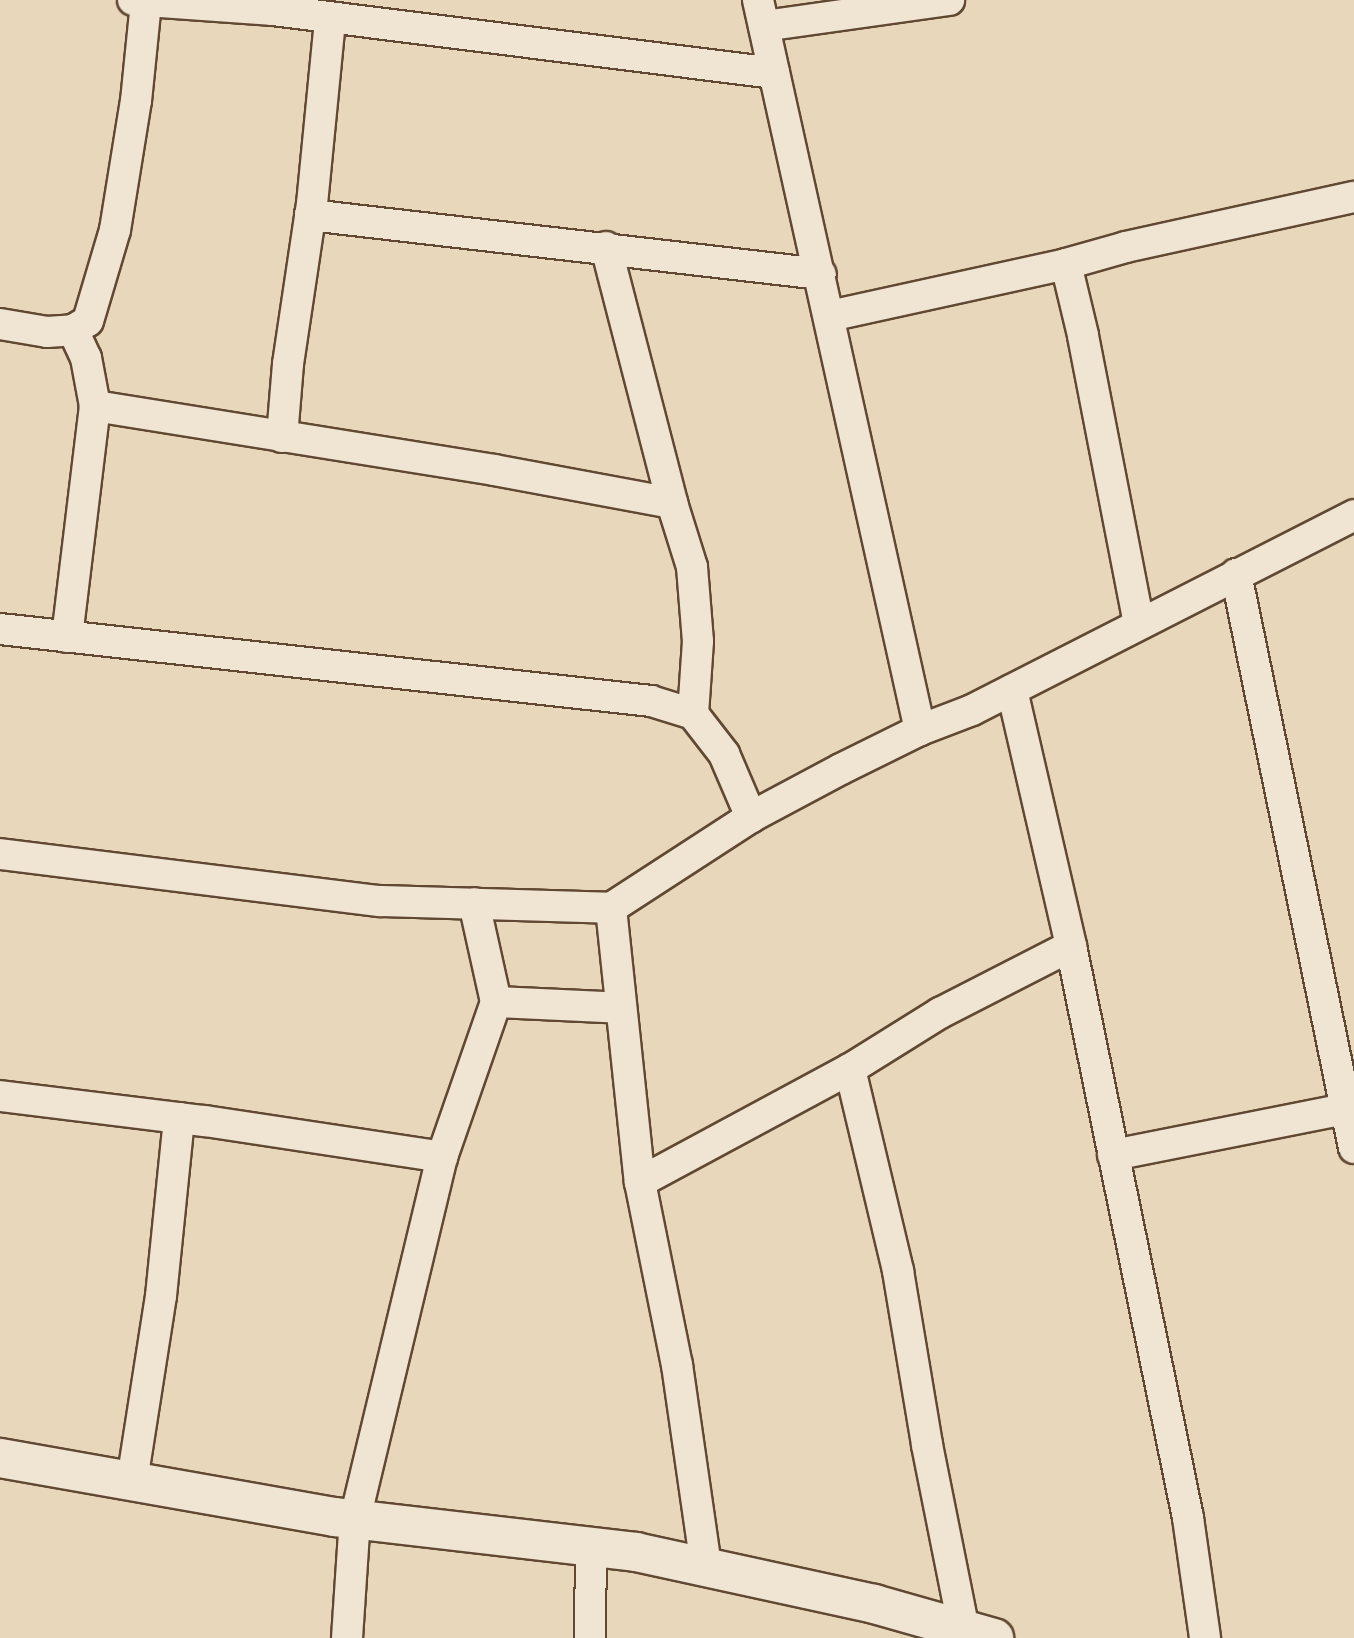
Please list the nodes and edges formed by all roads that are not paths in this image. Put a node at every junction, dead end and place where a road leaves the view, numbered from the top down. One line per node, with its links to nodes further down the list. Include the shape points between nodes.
1 (949, 0): 4 (street)
2 (140, 1): 3 (street); 14 (street, via 136,101 116,230 88,321)
3 (206, 2): 5 (street)
4 (761, 13): 6 (street)
5 (330, 19): 6 (street); 8 (street)
6 (774, 73): 11 (street)
7 (1354, 197): 10 (street)
8 (310, 215): 9 (street); 16 (street)
9 (606, 247): 11 (street); 17 (street)
10 (1066, 264): 12 (street); 20 (street)
11 (821, 274): 12 (street)
12 (830, 316): 25 (street)
13 (0, 324): 14 (street, via 47,332)
14 (73, 330): 15 (street, via 86,358)
15 (94, 406): 16 (street); 22 (street)
16 (282, 437): 17 (street)
17 (672, 502): 24 (street, via 692,567 698,641)
18 (1354, 514): 19 (street)
19 (1236, 574): 20 (street); 35 (street)
20 (1139, 624): 23 (street)
21 (0, 629): 22 (street)
22 (66, 637): 24 (street, via 651,701)
23 (1012, 690): 25 (street); 30 (street)
24 (693, 714): 26 (street, via 724,754)
25 (920, 730): 26 (street)
26 (751, 817): 29 (street)
27 (0, 854): 28 (street, via 380,901)
28 (474, 902): 29 (street); 31 (street)
29 (611, 908): 32 (street)
30 (1072, 946): 33 (street, via 940,1013); 38 (street)
31 (496, 1002): 32 (street); 39 (street)
32 (621, 1008): 40 (street)
33 (850, 1069): 40 (street); 46 (street, via 898,1271 927,1445)
34 (0, 1096): 36 (street)
35 (1345, 1109): 37 (street); 38 (street)
36 (179, 1118): 39 (street); 42 (street, via 161,1296)
37 (1354, 1148)
38 (1113, 1155): 49 (street, via 1188,1518)
39 (442, 1157): 43 (street)
40 (640, 1182): 45 (street, via 677,1365)
41 (0, 1458): 42 (street)
42 (132, 1481): 43 (street)
43 (355, 1519): 44 (street); 47 (street)
44 (591, 1547): 45 (street); 48 (street)
45 (706, 1567): 46 (street, via 874,1604)
46 (979, 1634)
47 (347, 1638)
48 (590, 1638)
49 (1205, 1638)

